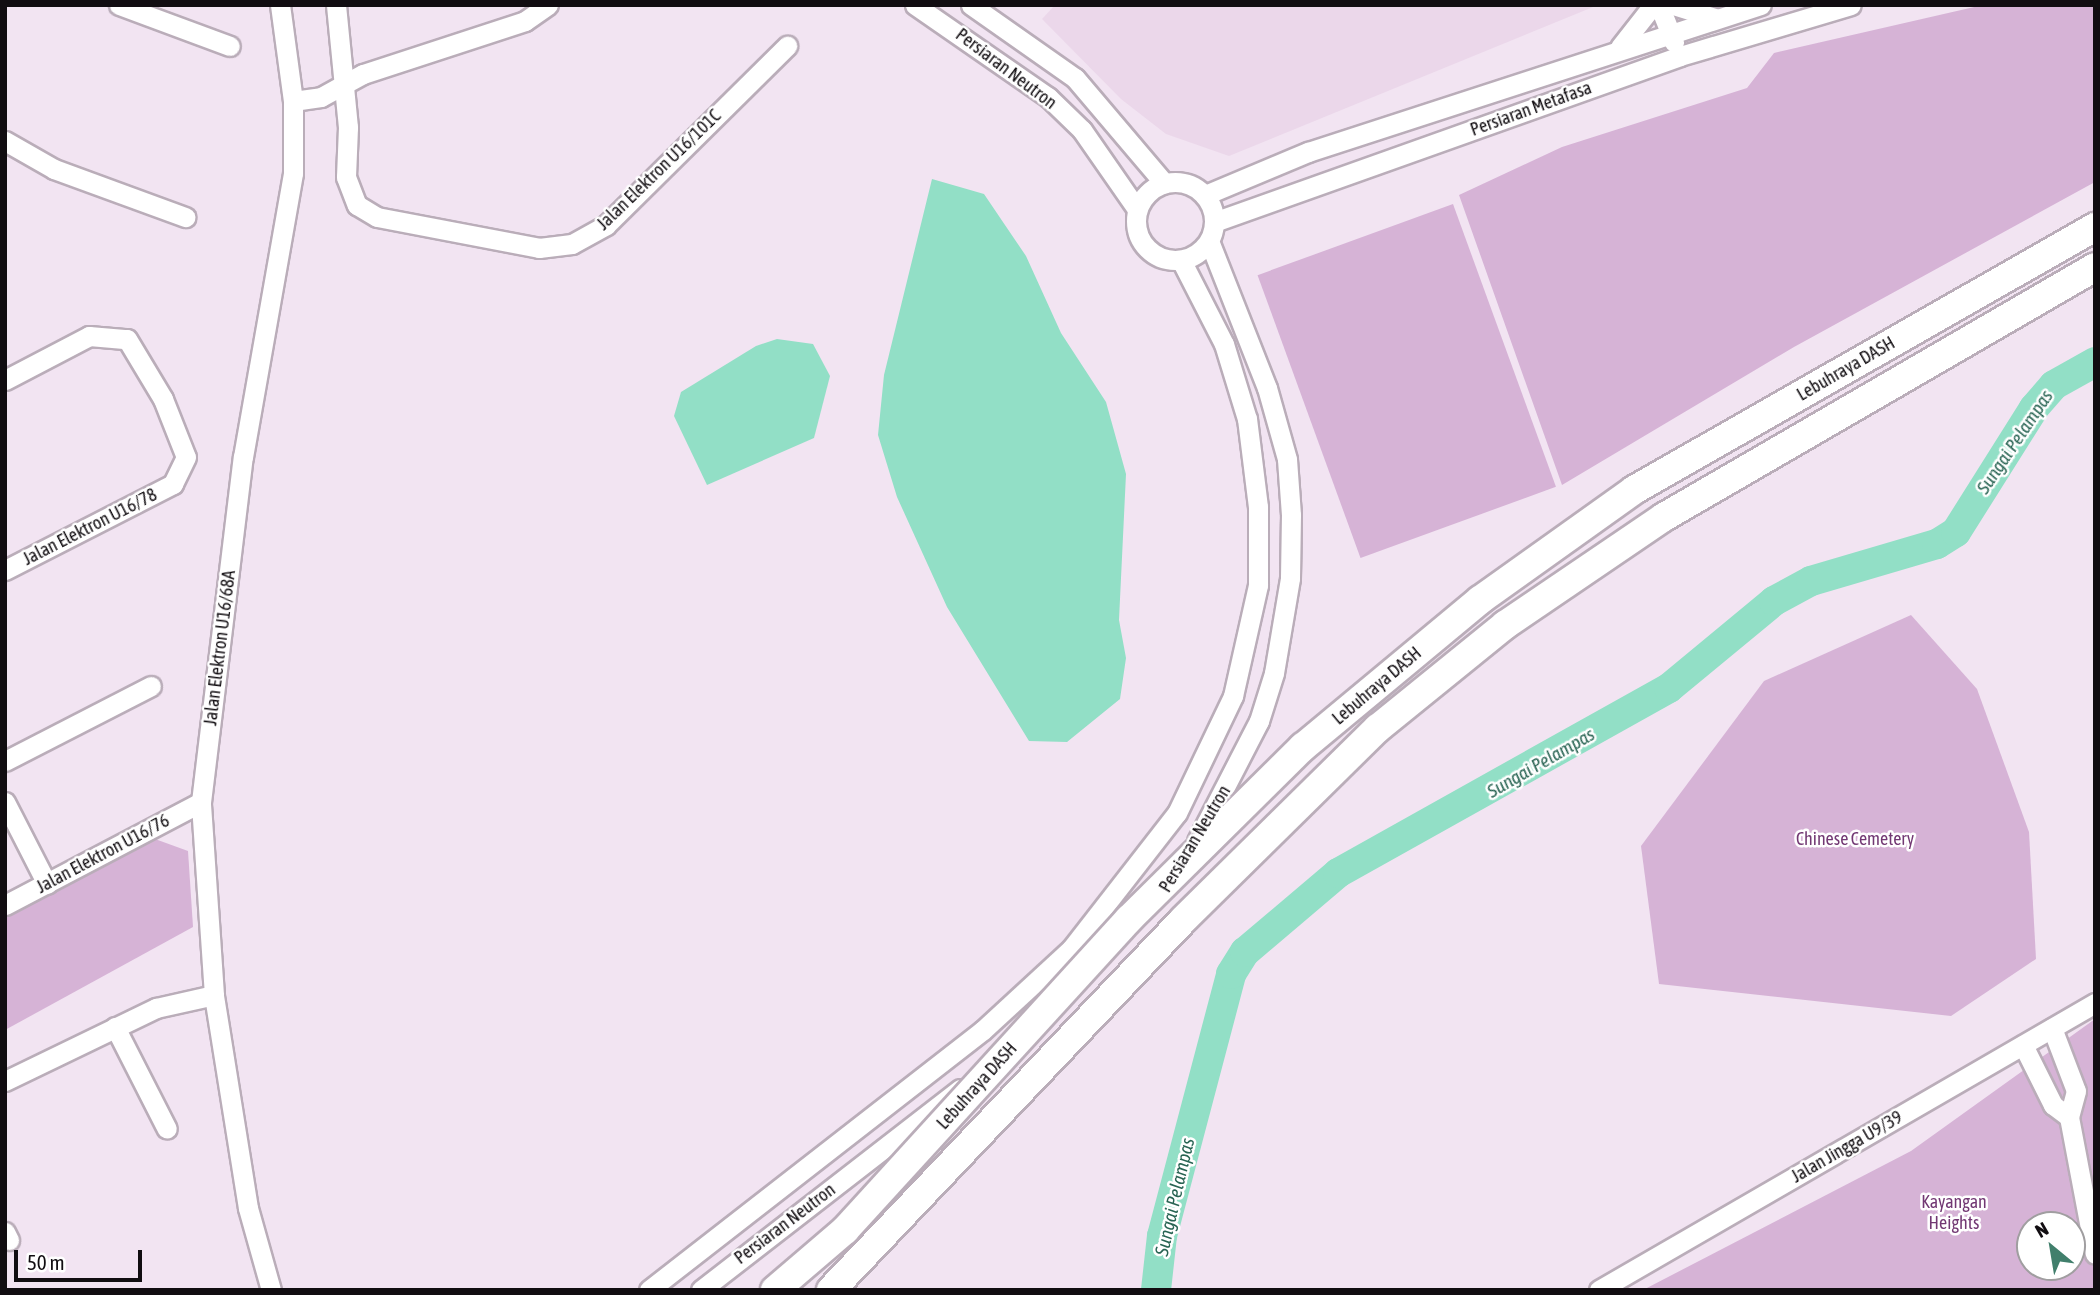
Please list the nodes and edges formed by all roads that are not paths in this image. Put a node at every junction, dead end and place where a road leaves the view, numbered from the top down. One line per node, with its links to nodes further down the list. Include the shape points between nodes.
1 (119, 5): 14 (street)
2 (281, 5): 19 (street, Jalan Elektron U16/68A)
3 (336, 5): 18 (street)
4 (548, 5): 18 (street, via 525,21)
5 (915, 5): 23 (street, Persiaran Neutron, via 1048,97 1082,130)
6 (971, 5): 21 (street, Persiaran Neutron, via 1075,78)
7 (1653, 5): 16 (street)
8 (1659, 5): 13 (street)
9 (1673, 5): 12 (street)
10 (1761, 5): 12 (street, Persiaran Metafasa)
11 (1851, 5): 17 (street, Persiaran Metafasa)
12 (1716, 18): 13 (street, Persiaran Metafasa)
13 (1669, 31): 16 (street, Persiaran Metafasa); 17 (street)
14 (230, 46)
15 (787, 46): 18 (street, Jalan Elektron U16/101C, via 606,225 572,244 539,248 377,217 352,198 346,177)
16 (1619, 48): 22 (street, Persiaran Metafasa, via 1308,152)
17 (1680, 56): 25 (street, Persiaran Metafasa)
18 (345, 85): 19 (street, via 321,97)
19 (293, 101): 35 (street, Jalan Elektron U16/68A, via 293,173 243,457)
20 (5, 141): 24 (street, via 54,169)
21 (1164, 183): 22 (street, via 1186,183); 23 (street, via 1143,197)
22 (1205, 195): 25 (street)
23 (1137, 209): 28 (street, via 1135,222 1145,247 1167,260)
24 (185, 217)
25 (1214, 222): 27 (street)
26 (2095, 227): 50 (highway, Lebuhraya DASH, bridge, via 1634,489 1480,600 1303,747 1129,919 845,1230)
27 (1209, 241): 28 (street); 49 (street, Persiaran Neutron, via 1258,361 1287,459 1290,578 1274,673 1259,721 1217,808 1165,892 1087,979 1001,1058)
28 (1181, 260): 48 (street, Persiaran Neutron, via 1224,344 1247,419 1258,507 1258,585 1233,696 1177,813 1071,949 982,1030)
29 (2095, 267): 51 (highway, Lebuhraya DASH, via 1664,517 1506,625 1378,727 1184,919)
30 (5, 380): 31 (street, Jalan Elektron U16/78, via 89,336 127,339 163,399 186,457 173,484)
31 (5, 570)
32 (151, 686): 33 (street)
33 (5, 761)
34 (5, 802): 36 (street)
35 (201, 802): 36 (street, Jalan Elektron U16/76); 38 (street, Jalan Elektron U16/68A)
36 (47, 884): 37 (street, Jalan Elektron U16/76)
37 (5, 905)
38 (214, 995): 40 (street, via 156,1008); 47 (street, Jalan Elektron U16/68A, via 248,1208)
39 (2095, 1003): 41 (street, Jalan Jingga U9/39)
40 (115, 1027): 43 (street); 45 (street)
41 (2052, 1028): 42 (street, Jalan Jingga U9/39); 44 (street, via 2076,1091)
42 (2023, 1045): 44 (street, via 2053,1105); 52 (street, Jalan Jingga U9/39)
43 (5, 1082)
44 (2069, 1117): 46 (street)
45 (167, 1129)
46 (2095, 1254)
47 (271, 1290)
48 (649, 1290)
49 (701, 1290)
50 (775, 1290)
51 (831, 1290)
52 (1599, 1290)

